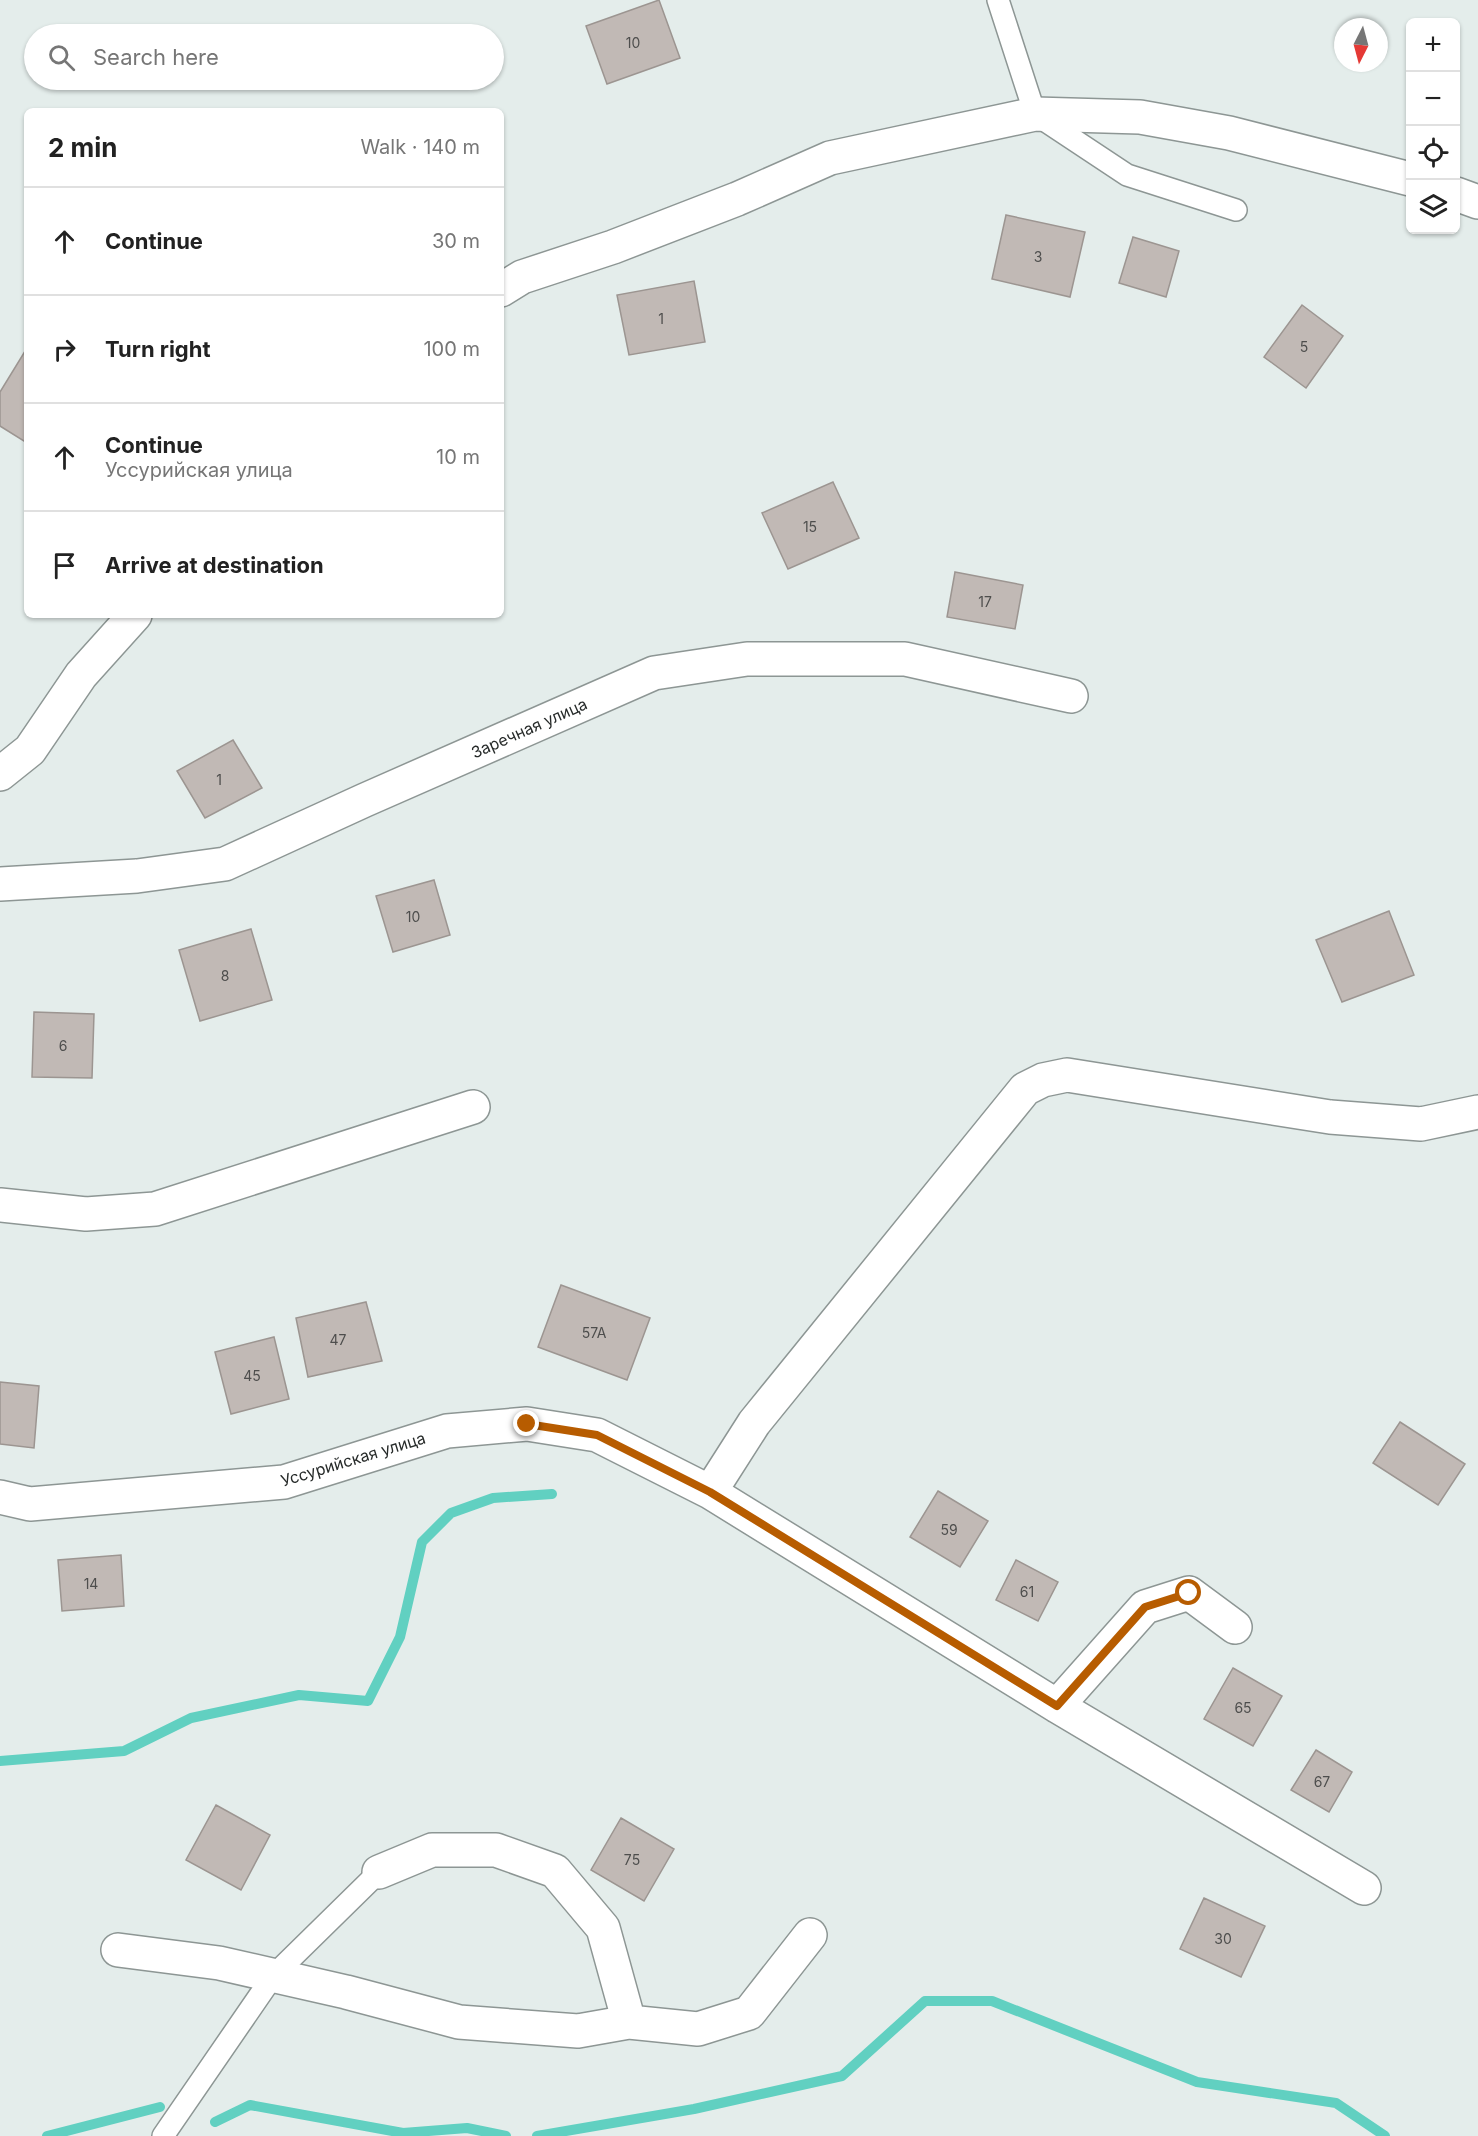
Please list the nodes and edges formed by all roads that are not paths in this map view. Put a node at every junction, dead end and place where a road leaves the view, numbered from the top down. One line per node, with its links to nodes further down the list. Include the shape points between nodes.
1 (998, 0): 2 (lane)
2 (1035, 114): 3 (street, via 1140,117 1240,135); 6 (lane, via 1127,175); 7 (street, via 830,158 613,247 522,277)
3 (1406, 178)
4 (1460, 196): 5 (street)
5 (1478, 202)
6 (1236, 210)
7 (504, 288)
8 (132, 618): 10 (street, via 81,675 30,750)
9 (1071, 696): 11 (street, Заречная улица, via 905,659 747,659 654,673 225,864 137,876)
10 (0, 774)
11 (0, 884)
12 (473, 1107): 14 (street, via 155,1209 86,1214)
13 (1478, 1112): 15 (street, via 1421,1125 1330,1117 1067,1075 1043,1080 1025,1089 754,1423)
14 (0, 1205)
15 (710, 1492): 16 (street, Уссурийская улица, via 597,1435 527,1424 447,1431 284,1482 30,1503); 18 (street, Уссурийская улица)
16 (0, 1497)
17 (1235, 1627): 18 (street, via 1189,1593 1145,1607)
18 (1057, 1706): 20 (street, Уссурийская улица)
19 (379, 1872): 23 (lane); 24 (street, via 432,1850 496,1850 555,1871 603,1928)
20 (1364, 1888)
21 (810, 1935): 24 (street, via 749,2013 698,2029)
22 (118, 1950): 23 (street, via 219,1963)
23 (273, 1976): 24 (street, via 459,2022 578,2031); 25 (lane)
24 (628, 2022)
25 (163, 2136)

